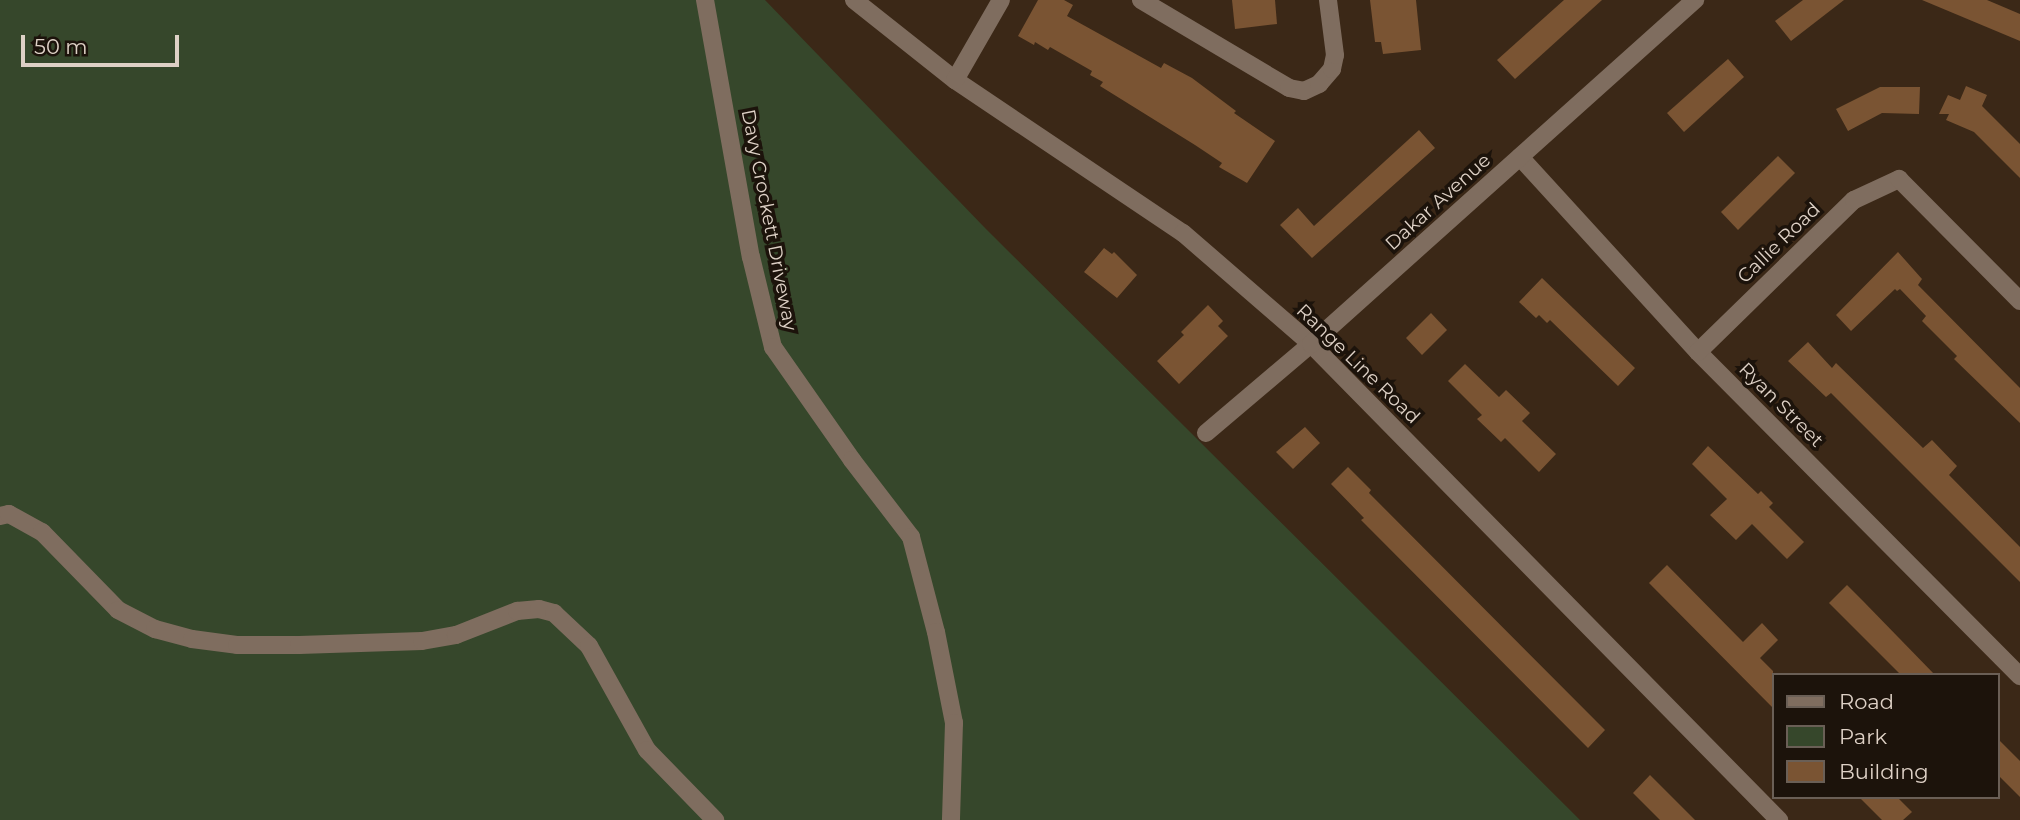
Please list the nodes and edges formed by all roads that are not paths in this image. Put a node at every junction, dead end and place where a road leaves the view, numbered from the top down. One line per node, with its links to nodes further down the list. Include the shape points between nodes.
1 (705, 0): 16 (street, Davy Crockett Driveway, via 751,257 773,347 911,537 954,723)
2 (854, 0): 7 (street, Range Line Road)
3 (1001, 0): 7 (street)
4 (1141, 0): 5 (street, via 1289,88 1304,92 1332,69 1335,55)
5 (1328, 0)
6 (1695, 0): 8 (street, Dakar Avenue)
7 (955, 80): 10 (street, Range Line Road, via 1183,233)
8 (1520, 157): 10 (street, Dakar Avenue); 11 (street, Ryan Street)
9 (2020, 301): 11 (street, Callie Road, via 1899,179 1854,200)
10 (1311, 344): 12 (street, Dakar Avenue); 17 (street, Range Line Road)
11 (1698, 352): 14 (street, Ryan Street)
12 (1206, 433)
13 (0, 516): 15 (street, via 9,514 42,532 118,610 155,629 192,639 237,645 422,641 456,635 517,611 554,613 594,655 647,750)
14 (2020, 676)
15 (715, 820)
16 (951, 820)
17 (1779, 820)

